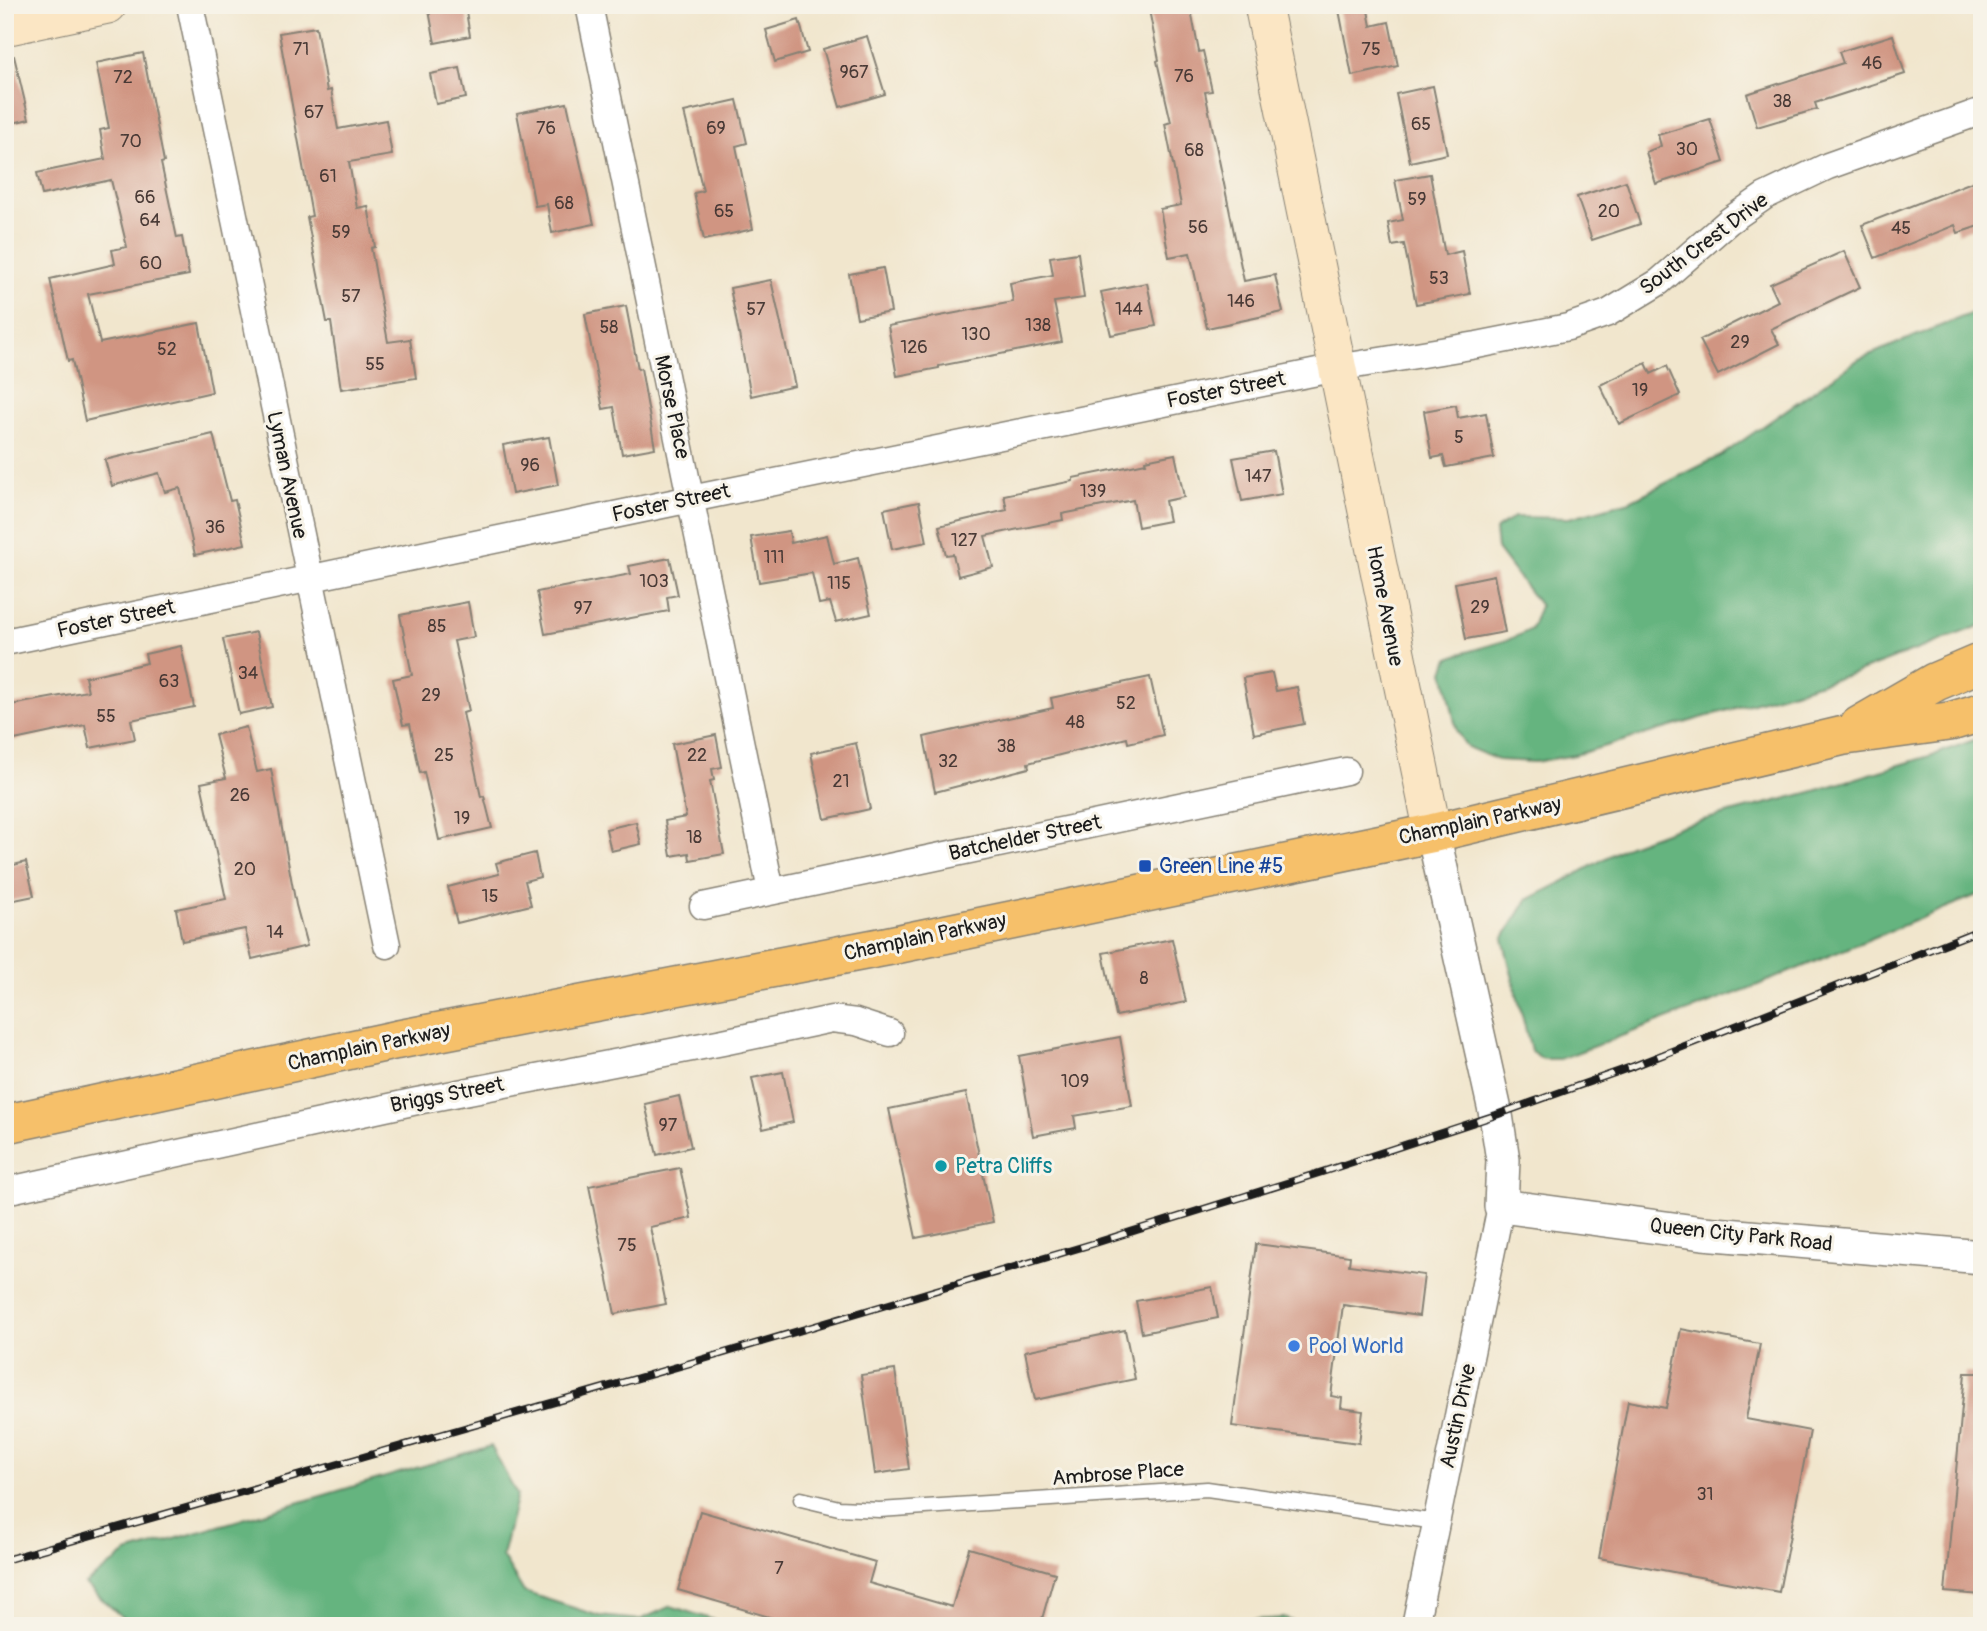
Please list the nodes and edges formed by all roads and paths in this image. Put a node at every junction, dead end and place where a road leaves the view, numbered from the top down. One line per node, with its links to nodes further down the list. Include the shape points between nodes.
1 (108, 5): 5 (main road)
2 (190, 5): 9 (street, Lyman Avenue)
3 (589, 5): 8 (street, Morse Place)
4 (1263, 5): 7 (main road, Home Avenue)
5 (5, 27)
6 (1982, 111): 7 (street, South Crest Drive, via 1828,166 1765,196 1659,282 1608,313 1568,327)
7 (1337, 368): 8 (street, Foster Street); 15 (main road, Home Avenue)
8 (691, 499): 9 (street, Foster Street); 16 (street, Morse Place)
9 (308, 578): 10 (street, Foster Street); 18 (street, Lyman Avenue)
10 (5, 642)
11 (1982, 662): 13 (main road, Champlain Parkway, via 1935,682)
12 (1982, 712): 13 (main road, Champlain Parkway, via 1952,721)
13 (1842, 736): 15 (main road, Champlain Parkway)
14 (1346, 771): 16 (street, Batchelder Street)
15 (1433, 833): 20 (main road, Champlain Parkway, via 888,946 396,1040); 22 (street, Home Avenue, via 1496,1115 1503,1160)
16 (771, 891): 17 (street, Batchelder Street)
17 (704, 906)
18 (387, 944)
19 (890, 1033): 21 (street, Briggs Street, via 832,1019 417,1101)
20 (5, 1124)
21 (5, 1191)
22 (1501, 1206): 23 (street, Queen City Park Road, via 1703,1233); 25 (street, Austin Drive)
23 (1982, 1257)
24 (801, 1499): 25 (lane, Ambrose Place, via 839,1508 879,1510 1207,1489)
25 (1436, 1522): 26 (street, Austin Drive)
26 (1415, 1626)

